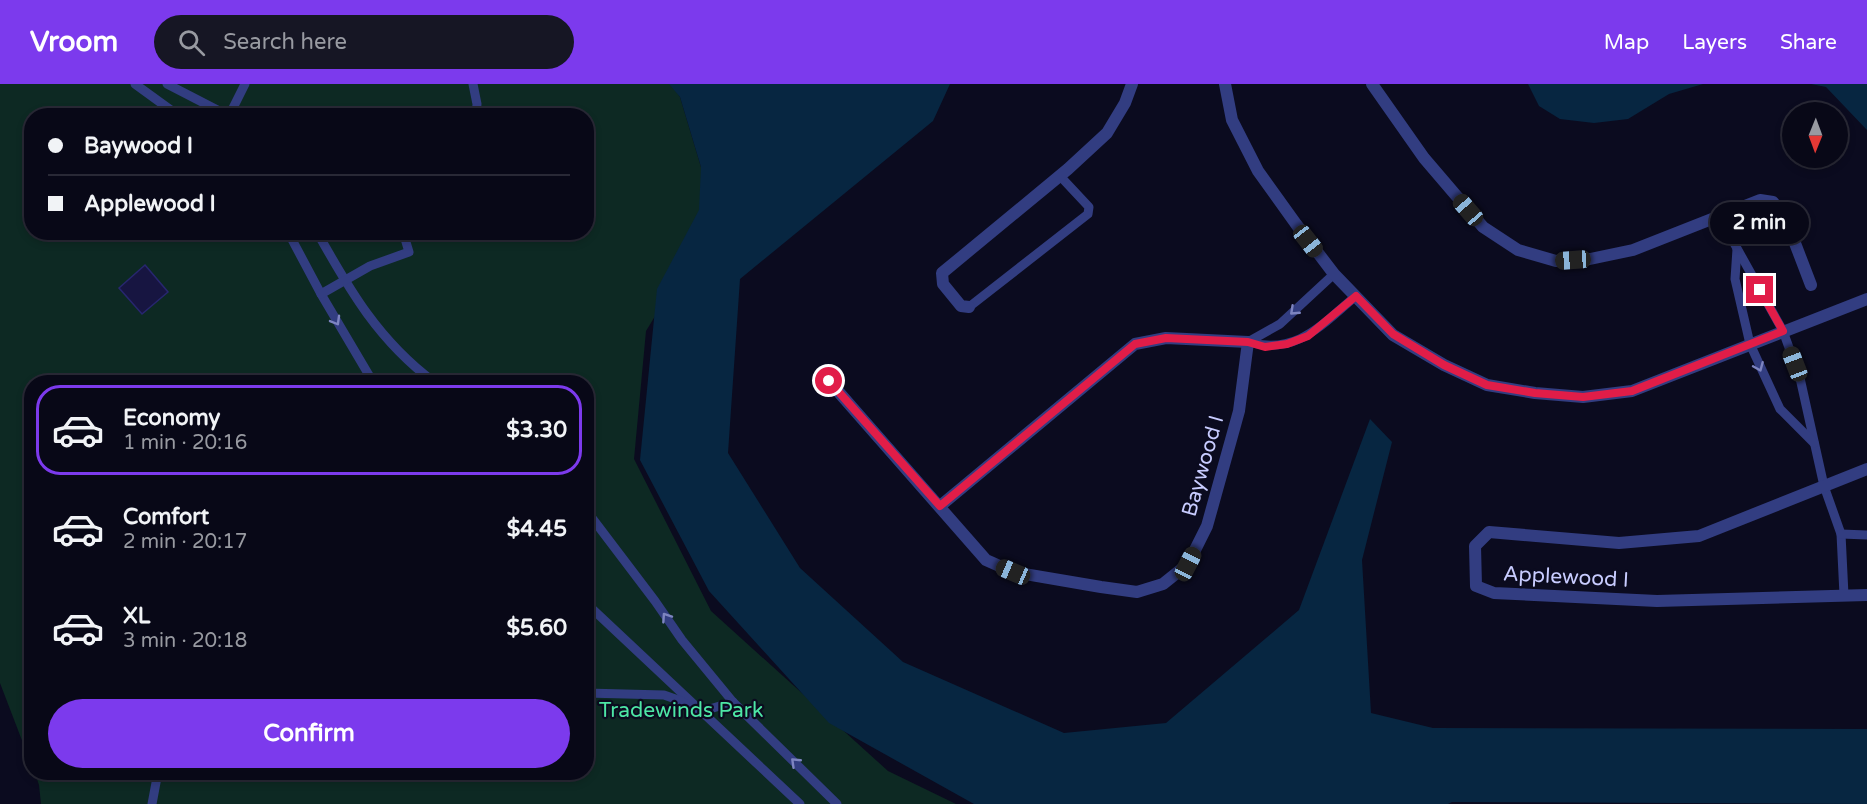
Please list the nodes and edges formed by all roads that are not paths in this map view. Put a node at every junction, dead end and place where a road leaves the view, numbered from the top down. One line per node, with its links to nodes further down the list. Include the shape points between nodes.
1 (135, 84): 8 (lane)
2 (167, 84): 9 (lane)
3 (245, 84): 10 (lane)
4 (473, 84): 11 (lane)
5 (1132, 84): 12 (street, via 1107,133)
6 (1225, 84): 18 (street, via 1232,120 1258,171)
7 (1372, 84): 13 (street, via 1424,159 1483,227 1518,250 1556,261 1590,259 1633,250)
8 (168, 108)
9 (214, 108)
10 (233, 108)
11 (477, 108)
12 (1060, 176): 24 (street, via 942,273 943,284 961,306); 24 (lane, via 1089,207 1088,214)
13 (1719, 216): 17 (lane); 20 (street, via 1760,200 1773,202 1785,217)
14 (292, 240): 21 (lane)
15 (321, 240): 19 (lane)
16 (405, 240): 19 (lane, via 409,252)
17 (1737, 249): 25 (lane); 27 (lane, via 1735,279)
18 (1334, 274): 22 (street); 26 (lane, one-way to 26, via 1280,324)
19 (344, 281): 21 (lane); 29 (lane, via 386,340)
20 (1811, 285)
21 (321, 294): 28 (lane, one-way to 28)
22 (1356, 296): 26 (lane, via 1308,336 1265,347); 27 (street, via 1393,334 1444,365 1487,385 1535,393 1583,397 1632,391)
23 (1867, 299): 25 (street)
24 (969, 307)
25 (1783, 331): 27 (street); 31 (lane, via 1800,378)
26 (1248, 342): 34 (street, via 1166,338 1135,344); 34 (street, Baywood I, via 1239,411 1207,526 1188,564 1163,584 1137,592 1013,572 986,560)
27 (1750, 344): 31 (lane, one-way to 31, via 1780,409)
28 (369, 375)
29 (426, 375)
30 (829, 381): 34 (street, Baywood I)
31 (1815, 445): 33 (lane)
32 (1867, 469): 33 (street, Applewood I)
33 (1824, 486): 36 (lane); 38 (street, Applewood I, via 1699,536 1619,543 1489,532 1474,546 1476,586 1494,593 1656,601)
34 (940, 506)
35 (594, 521): 42 (lane, one-way to 35)
36 (1841, 534): 37 (lane); 38 (lane)
37 (1867, 535)
38 (1844, 595): 39 (street, Applewood I)
39 (1867, 595)
40 (594, 610): 43 (lane)
41 (594, 693): 44 (lane, via 664,695 681,701)
42 (733, 702): 43 (lane); 48 (lane, one-way to 42)
43 (703, 711): 44 (lane)
44 (724, 731): 47 (lane)
45 (156, 780): 46 (lane)
46 (152, 804)
47 (800, 804)
48 (837, 804)

